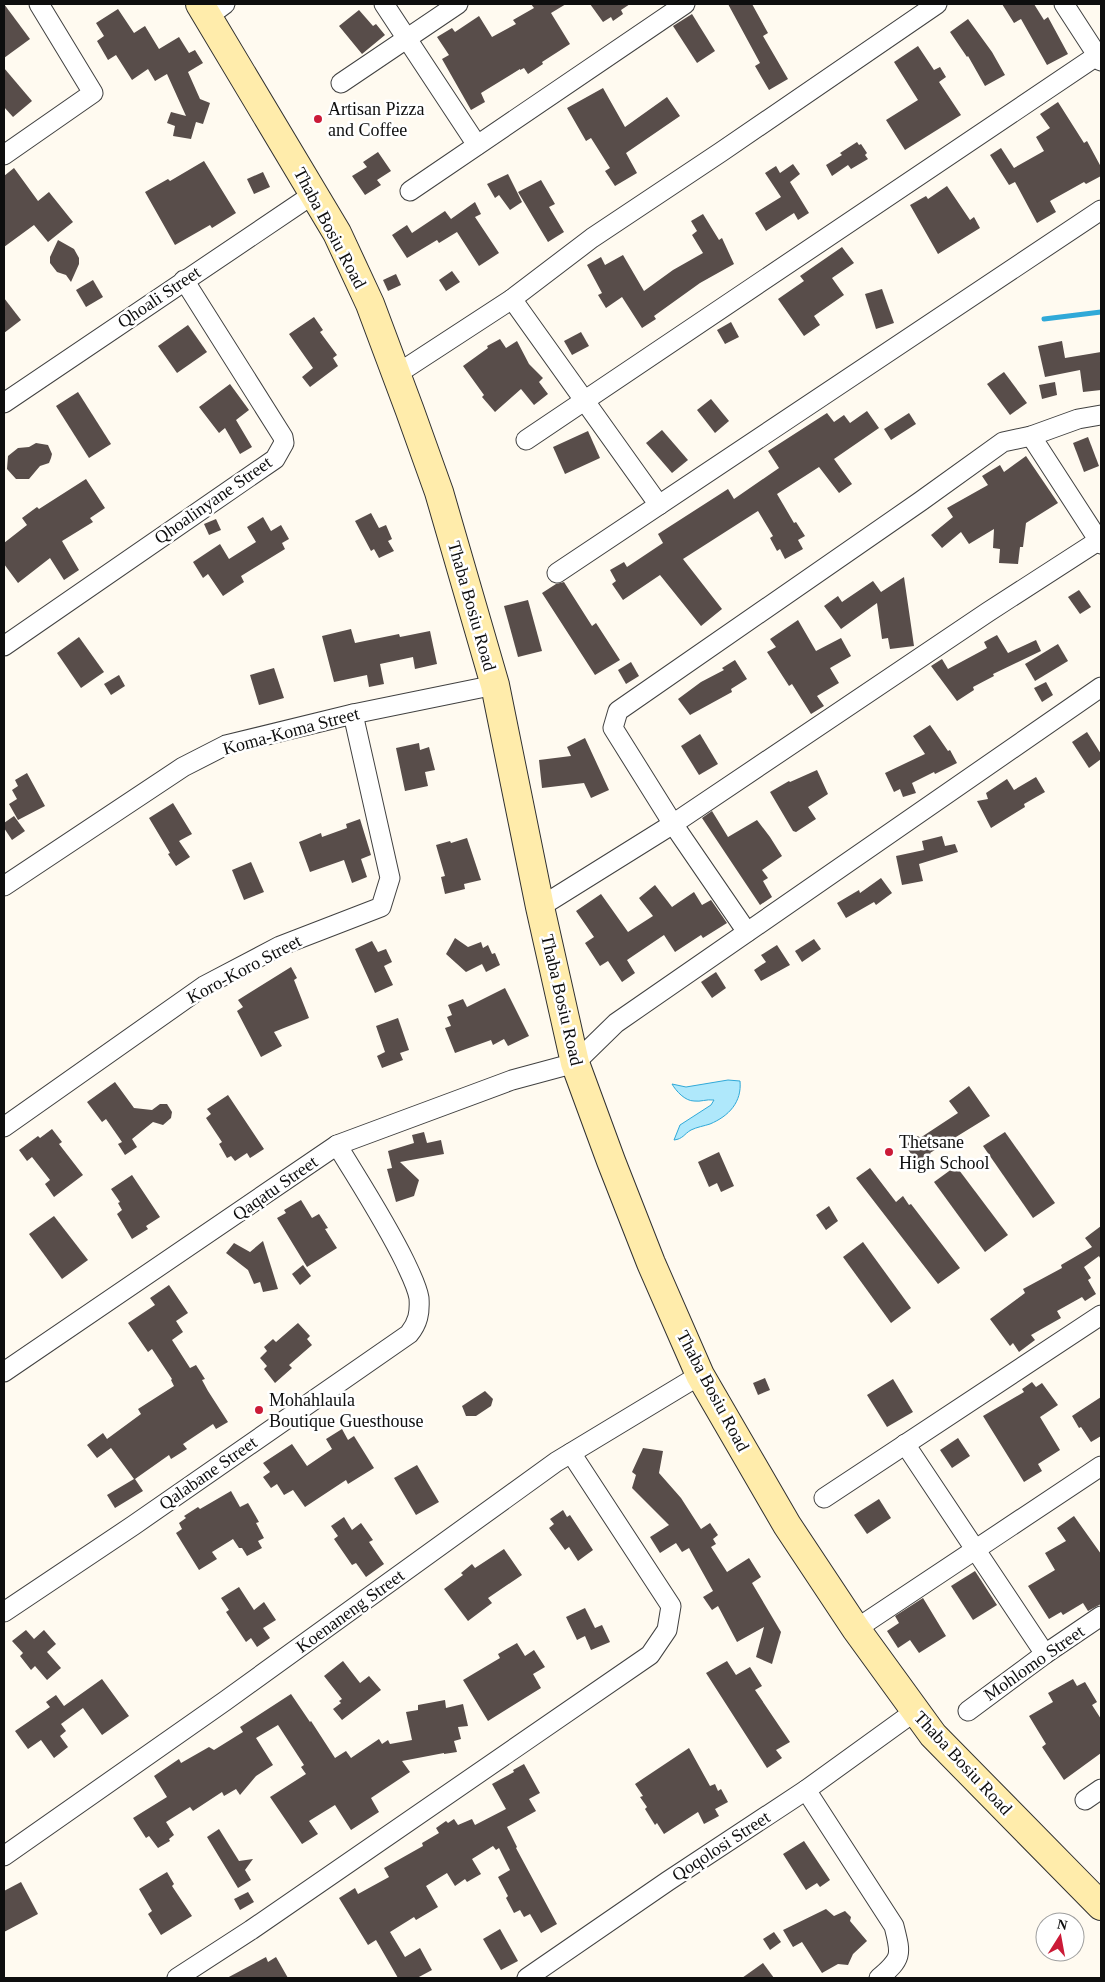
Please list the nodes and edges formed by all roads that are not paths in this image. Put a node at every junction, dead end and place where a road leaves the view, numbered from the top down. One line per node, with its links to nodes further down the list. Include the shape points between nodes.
1 (39, 4): 12 (street, via 93,93)
2 (384, 4): 8 (street)
3 (458, 4): 8 (street)
4 (685, 4): 11 (street)
5 (937, 4): 17 (street, via 592,238)
6 (1064, 4): 9 (street)
7 (211, 8): 14 (street, Thaba Bosiu Road)
8 (408, 38): 10 (street); 11 (street)
9 (1100, 57): 19 (street)
10 (342, 83)
11 (477, 145): 13 (street)
12 (4, 155)
13 (410, 191)
14 (315, 193): 16 (street, Qhoali Street); 18 (street, Thaba Bosiu Road, via 366,295)
15 (1101, 210): 24 (street)
16 (184, 280): 20 (street, Qhoali Street); 27 (street, Qhoalinyane Street, via 284,443 275,459)
17 (512, 300): 18 (street); 19 (street)
18 (396, 374): 28 (street, Thaba Bosiu Road, via 439,492)
19 (586, 400): 23 (street); 24 (street)
20 (4, 403)
21 (1101, 415): 22 (street, via 1078,419)
22 (1031, 436): 25 (street); 31 (street, via 1003,442 618,712 612,728)
23 (526, 440)
24 (659, 505): 26 (street)
25 (1100, 541): 31 (street)
26 (557, 573)
27 (4, 646)
28 (495, 685): 30 (street, Koma-Koma Street); 33 (street, Thaba Bosiu Road)
29 (1101, 686): 34 (street)
30 (353, 714): 32 (street, Koma-Koma Street, via 226,745 183,766); 36 (street, Koro-Koro Street, via 390,878 381,907 280,946 204,986)
31 (672, 824): 33 (street); 34 (street)
32 (4, 886)
33 (540, 907): 35 (street, Thaba Bosiu Road)
34 (747, 932): 35 (street, via 616,1023)
35 (575, 1063): 37 (street, Qaqatu Street, via 512,1080); 40 (street, Thaba Bosiu Road, via 611,1162)
36 (4, 1127)
37 (337, 1144): 39 (street, Qaqatu Street); 46 (street, Qalabane Street, via 394,1240 412,1278 419,1309 414,1328)
38 (1101, 1315): 41 (street)
39 (4, 1372)
40 (700, 1375): 42 (street, Koenaneng Street); 48 (street, Thaba Bosiu Road, via 786,1525)
41 (905, 1444): 44 (street); 45 (street)
42 (571, 1454): 55 (street, Koenaneng Street); 57 (street, via 671,1606 668,1630 650,1655)
43 (1101, 1466): 45 (street)
44 (824, 1498)
45 (976, 1548): 48 (street); 49 (street)
46 (4, 1612)
47 (1101, 1616): 49 (street, Mohlomo Street)
48 (856, 1629): 51 (street, Thaba Bosiu Road)
49 (1045, 1654): 50 (street, Mohlomo Street)
50 (968, 1711)
51 (914, 1712): 53 (street, Qoqolosi Street); 56 (street, Thaba Bosiu Road, via 932,1735)
52 (1101, 1789): 54 (street)
53 (806, 1790): 58 (street, Qoqolosi Street); 59 (street, via 894,1926 900,1950 893,1966)
54 (1085, 1800)
55 (4, 1856)
56 (1101, 1906)
57 (177, 1978)
58 (527, 1978)
59 (879, 1978)

